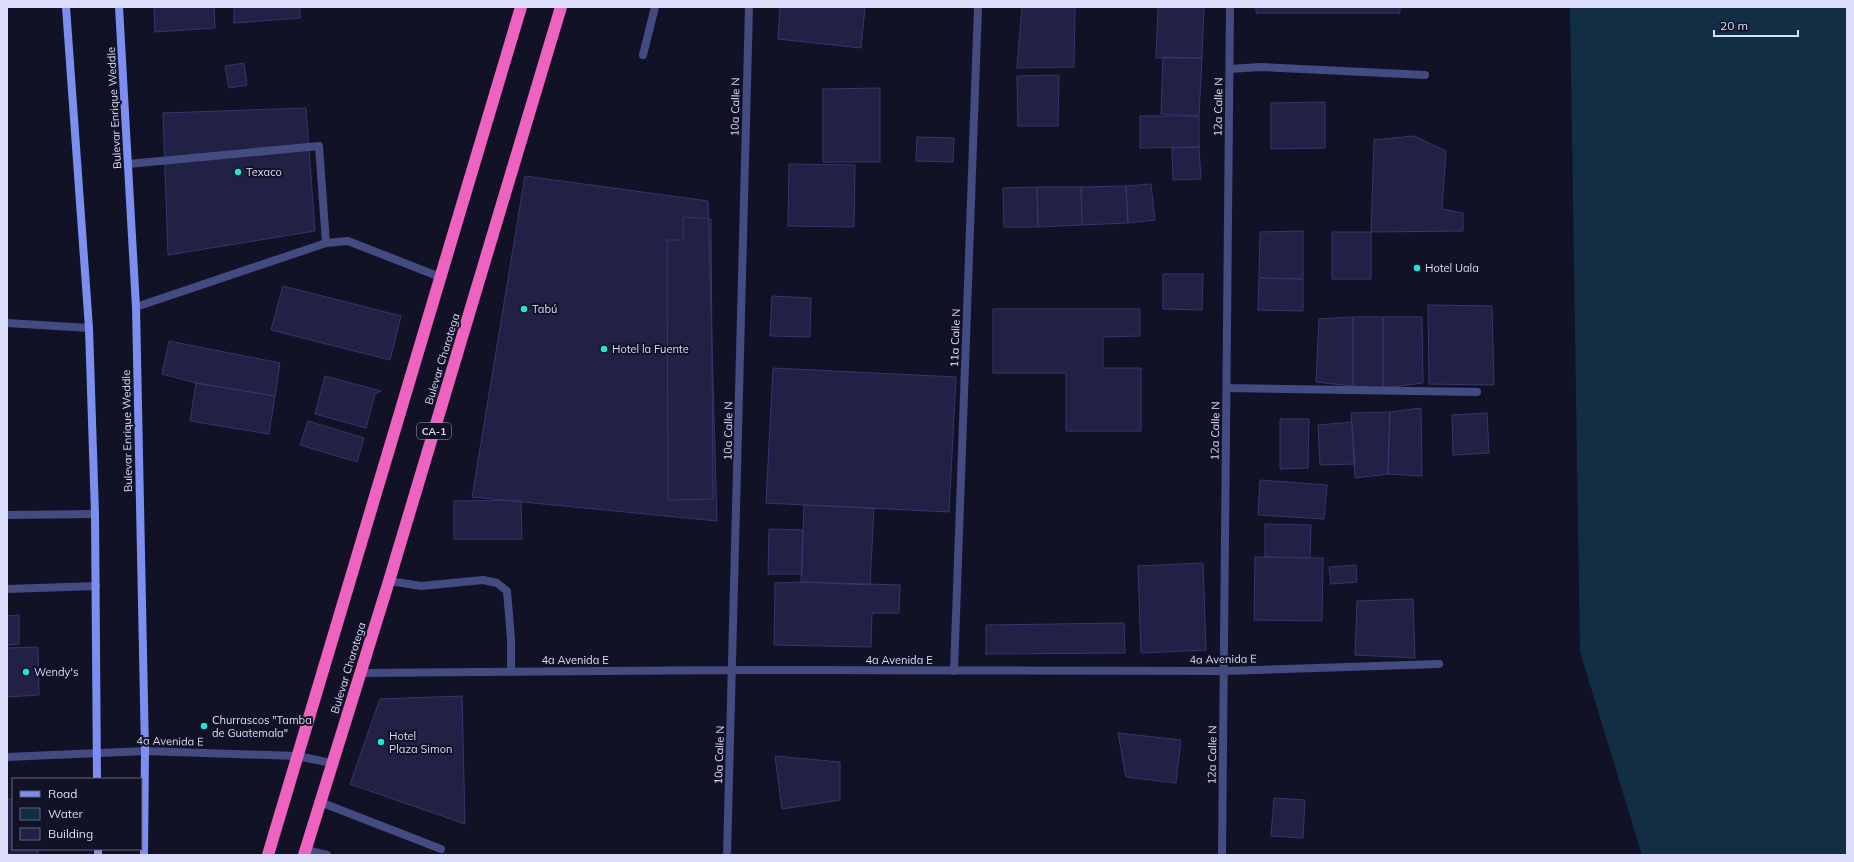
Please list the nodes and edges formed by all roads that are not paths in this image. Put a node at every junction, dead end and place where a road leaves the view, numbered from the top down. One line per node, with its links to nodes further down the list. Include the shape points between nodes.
1 (66, 7): 17 (street)
2 (119, 7): 12 (street, Bulevar Enrique Weddle)
3 (520, 7): 14 (highway)
4 (561, 7): 22 (highway, Bulevar Chorotega / CA-1)
5 (655, 7): 9 (street)
6 (749, 7): 26 (street, 10a Calle N)
7 (978, 7): 27 (street, 11a Calle N)
8 (1230, 7): 10 (street, 12a Calle N)
9 (643, 55)
10 (1230, 69): 11 (street, via 1260,67); 18 (street, 12a Calle N)
11 (1425, 75)
12 (128, 164): 13 (street, via 319,146); 15 (street, Bulevar Enrique Weddle)
13 (326, 242): 14 (street, via 348,241); 15 (street)
14 (440, 277): 33 (highway)
15 (136, 307): 31 (street, Bulevar Enrique Weddle)
16 (7, 324): 17 (street)
17 (89, 328): 20 (street)
18 (1226, 388): 19 (street); 28 (street, 12a Calle N)
19 (1477, 392)
20 (95, 514): 21 (street); 23 (street)
21 (7, 515)
22 (389, 581): 29 (street, via 420,586 483,580 497,583 507,591); 30 (highway, Bulevar Chorotega / CA-1)
23 (96, 586): 24 (street); 32 (street)
24 (7, 589)
25 (1439, 664): 28 (street, 4a Avenida E)
26 (733, 670): 27 (street, 4a Avenida E); 29 (street, 4a Avenida E); 43 (street, 10a Calle N)
27 (954, 671): 28 (street, 4a Avenida E)
28 (1224, 671): 44 (street, 12a Calle N)
29 (511, 672): 30 (street, 4a Avenida E)
30 (359, 673): 35 (highway, Bulevar Chorotega / CA-1)
31 (145, 751): 32 (street, 4a Avenida E); 33 (street, 4a Avenida E); 40 (street, Bulevar Enrique Weddle)
32 (97, 753): 34 (street, 4a Avenida E); 36 (street)
33 (297, 756): 35 (street, 4a Avenida E); 41 (highway)
34 (7, 757)
35 (332, 762): 37 (highway, Bulevar Chorotega / CA-1)
36 (97, 778)
37 (320, 802): 38 (street); 39 (highway, Bulevar Chorotega / CA-1)
38 (441, 849)
39 (305, 852): 42 (street)
40 (144, 855)
41 (268, 855)
42 (327, 855)
43 (727, 855)
44 (1222, 855)

